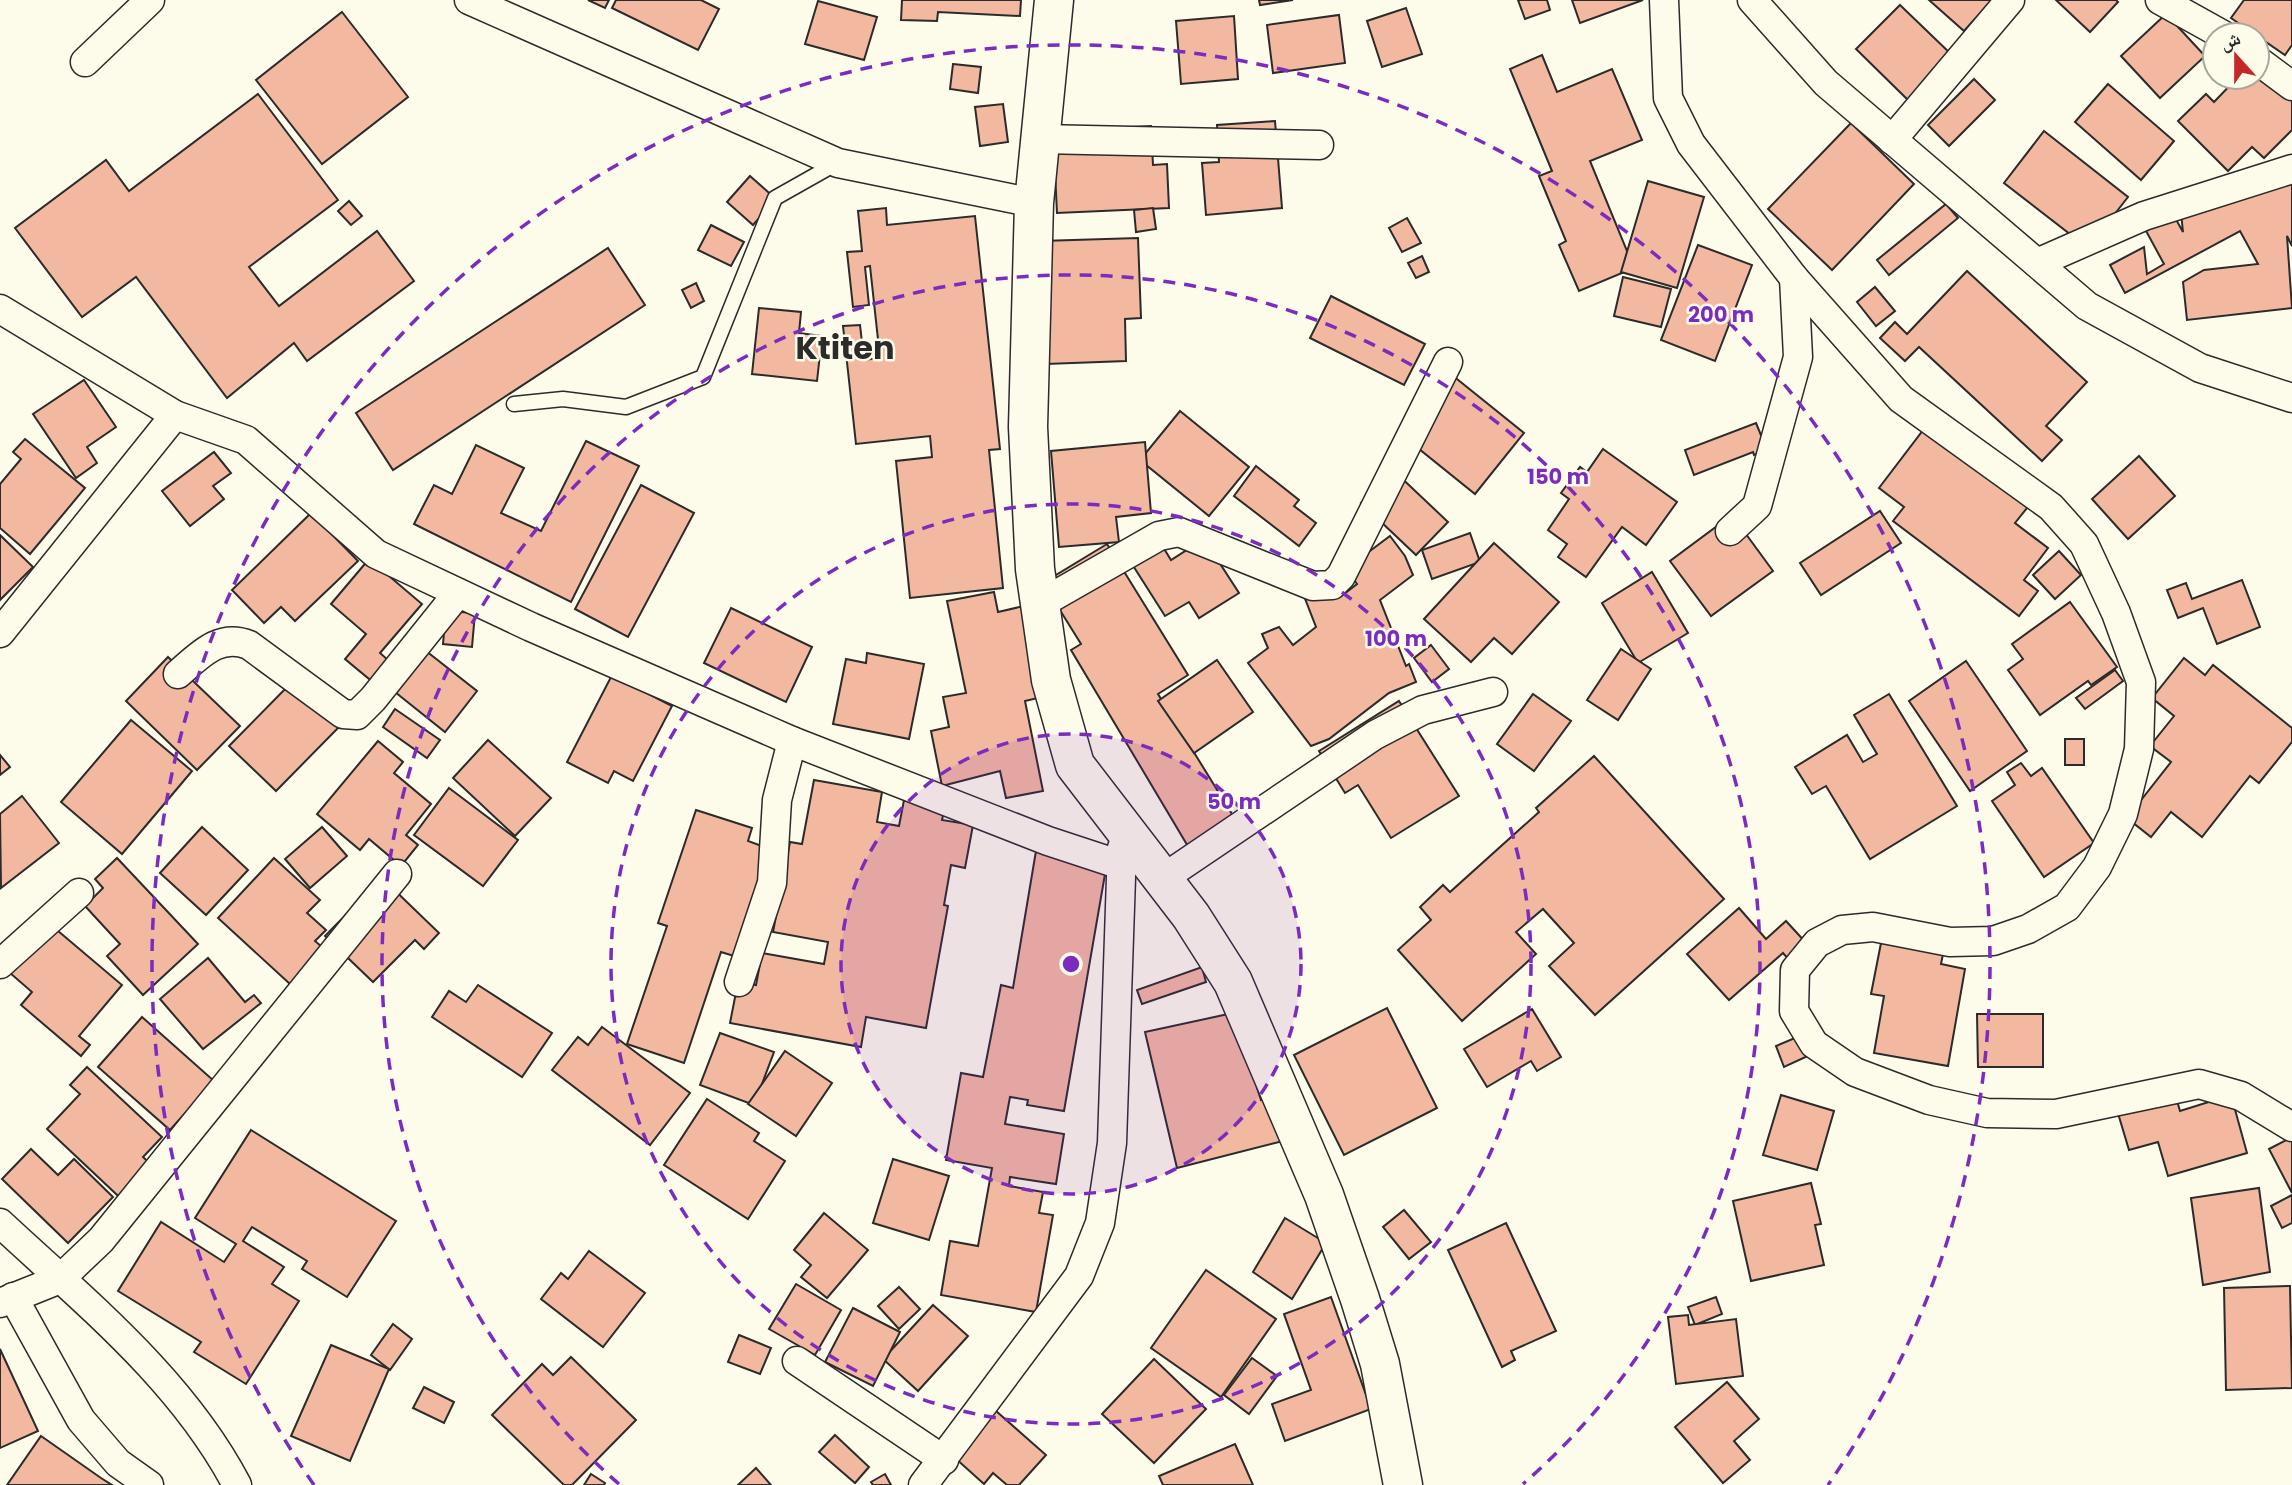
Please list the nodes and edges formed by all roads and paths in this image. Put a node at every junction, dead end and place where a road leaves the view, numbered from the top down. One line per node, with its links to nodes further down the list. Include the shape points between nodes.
1 (150, 0): 9 (street)
2 (469, 0): 15 (street)
3 (1054, 0): 12 (street)
4 (1664, 0): 19 (street, via 1668,98 1691,144)
5 (1752, 0): 13 (street, via 1826,83)
6 (2010, 0): 13 (street)
7 (2160, 0): 8 (street)
8 (2201, 23)
9 (85, 62)
10 (2271, 70): 11 (street)
11 (2292, 86)
12 (1040, 139): 14 (street); 17 (street)
13 (1892, 140): 18 (street)
14 (1319, 145)
15 (838, 163): 17 (street); 23 (lane, via 775,198 703,377 626,407 563,399)
16 (2292, 169): 18 (street, via 2144,216)
17 (1034, 203): 27 (street, via 1028,427)
18 (2037, 263): 22 (street, via 2087,306 2200,368)
19 (1794, 278): 25 (street, via 1798,357 1757,506); 38 (street, via 1901,399 2051,507 2084,544 2141,682 2139,749 2123,814 2097,867 2067,907 2028,929 1993,941 1950,942 1874,927 1842,930 1817,943 1795,970 1794,1011 1814,1044 1855,1072 1929,1100 1987,1113 2056,1114 2199,1084 2241,1096)
20 (0, 309): 24 (street)
21 (1448, 362): 27 (street, via 1341,576 1332,585 1313,586 1179,532 1159,536)
22 (2292, 398)
23 (514, 404)
24 (175, 415): 26 (street, via 246,440 376,554); 28 (street)
25 (1730, 531)
26 (458, 593): 29 (street, via 357,715 343,714 236,640 208,648); 31 (street)
27 (1040, 604): 32 (street, via 1051,680 1075,765)
28 (0, 633)
29 (178, 674)
30 (1493, 692): 34 (street, via 1423,710 1375,735)
31 (792, 741): 32 (street, via 1048,841); 37 (street, via 777,800 772,883)
32 (1122, 847): 34 (street); 43 (street, via 1112,1143 1100,1223 1079,1276)
33 (397, 874): 40 (street, via 101,1240)
34 (1162, 879): 47 (street, via 1233,982 1324,1195 1380,1364)
35 (79, 893): 36 (street)
36 (0, 964)
37 (739, 982)
38 (2292, 1127)
39 (0, 1223): 40 (street)
40 (60, 1279): 41 (street); 45 (street, via 156,1369 222,1456)
41 (7, 1300): 44 (street, via 81,1420 118,1462)
42 (797, 1362): 43 (street)
43 (944, 1460): 46 (street)
44 (149, 1485)
45 (237, 1485)
46 (923, 1485)
47 (1403, 1485)

